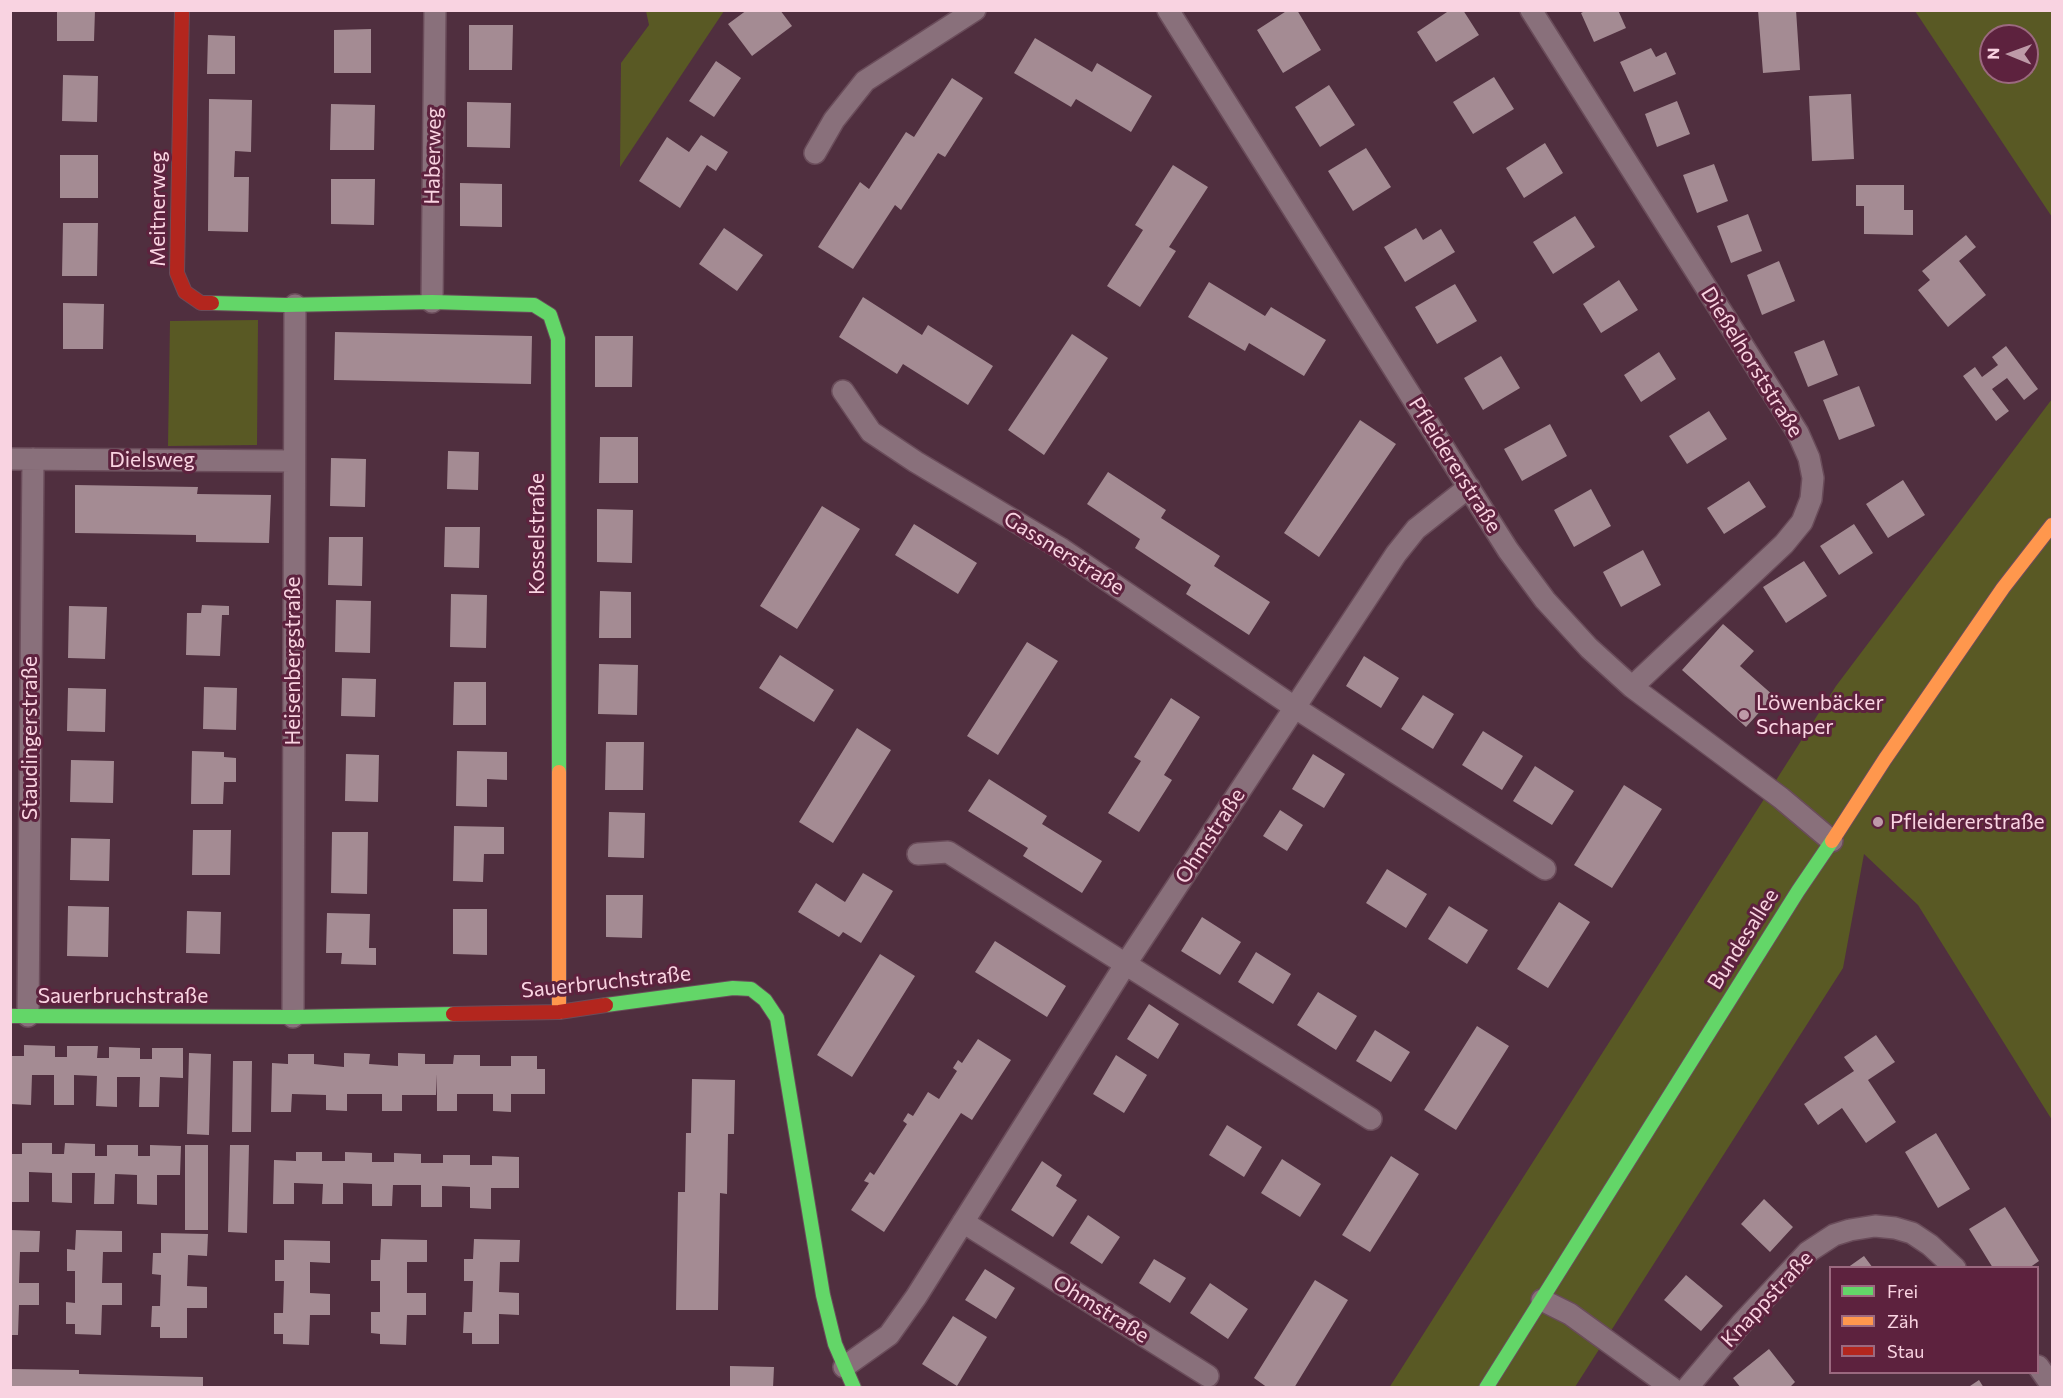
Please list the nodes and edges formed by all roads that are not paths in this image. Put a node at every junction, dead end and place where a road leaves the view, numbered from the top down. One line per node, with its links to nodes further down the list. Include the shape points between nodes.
1 (183, 10): 8 (street, Meitnerweg, via 177,273 185,292 201,303)
2 (435, 10): 7 (street, Haberweg)
3 (975, 10): 6 (street, via 865,81 834,120)
4 (1168, 10): 13 (street, Pfleidererstraße)
5 (1531, 10): 15 (street, Dießelhorststraße, via 1798,433 1813,478 1811,499 1802,522 1784,544)
6 (815, 153)
7 (432, 302): 8 (street, Kosselstraße); 21 (street, Kosselstraße, via 534,305 550,315 558,339)
8 (295, 304): 12 (street, Heisenbergstraße)
9 (843, 391): 16 (street, Gassnerstraße, via 871,432 1060,548)
10 (10, 459): 11 (street, Dielsweg)
11 (33, 459): 12 (street, Dielsweg); 22 (street, Staudingerstraße)
12 (293, 461): 23 (street, Heisenbergstraße)
13 (1469, 488): 15 (street, Pfleidererstraße, via 1545,600); 16 (street, Ohmstraße, via 1416,529 1396,554)
14 (2052, 525): 17 (street, Bundesallee, via 2003,588)
15 (1632, 687): 17 (street, Pfleidererstraße)
16 (1294, 707): 19 (street); 20 (street, Ohmstraße)
17 (1832, 841): 27 (street, Bundesallee)
18 (918, 854): 20 (street, via 948,852)
19 (1545, 868)
20 (1125, 965): 24 (street); 25 (street, Ohmstraße)
21 (559, 1012): 23 (street, Sauerbruchstraße); 28 (street, Sauerbruchstraße, via 733,988 750,989 765,1000 777,1018 823,1295)
22 (19, 1016): 23 (street, Sauerbruchstraße)
23 (293, 1017)
24 (1371, 1119)
25 (963, 1222): 28 (street, Ohmstraße, via 890,1335); 30 (street, Ohmstraße)
26 (1953, 1266): 35 (street, Knappstraße, via 1912,1233 1895,1228 1875,1226 1834,1235 1808,1252)
27 (1542, 1300): 33 (street, Bundesallee); 34 (street, via 1570,1314)
28 (844, 1367): 32 (street, Sauerbruchstraße)
29 (2039, 1369): 31 (street)
30 (1208, 1376)
31 (2052, 1386)
32 (854, 1388)
33 (1486, 1388)
34 (1672, 1388)
35 (1687, 1388)

